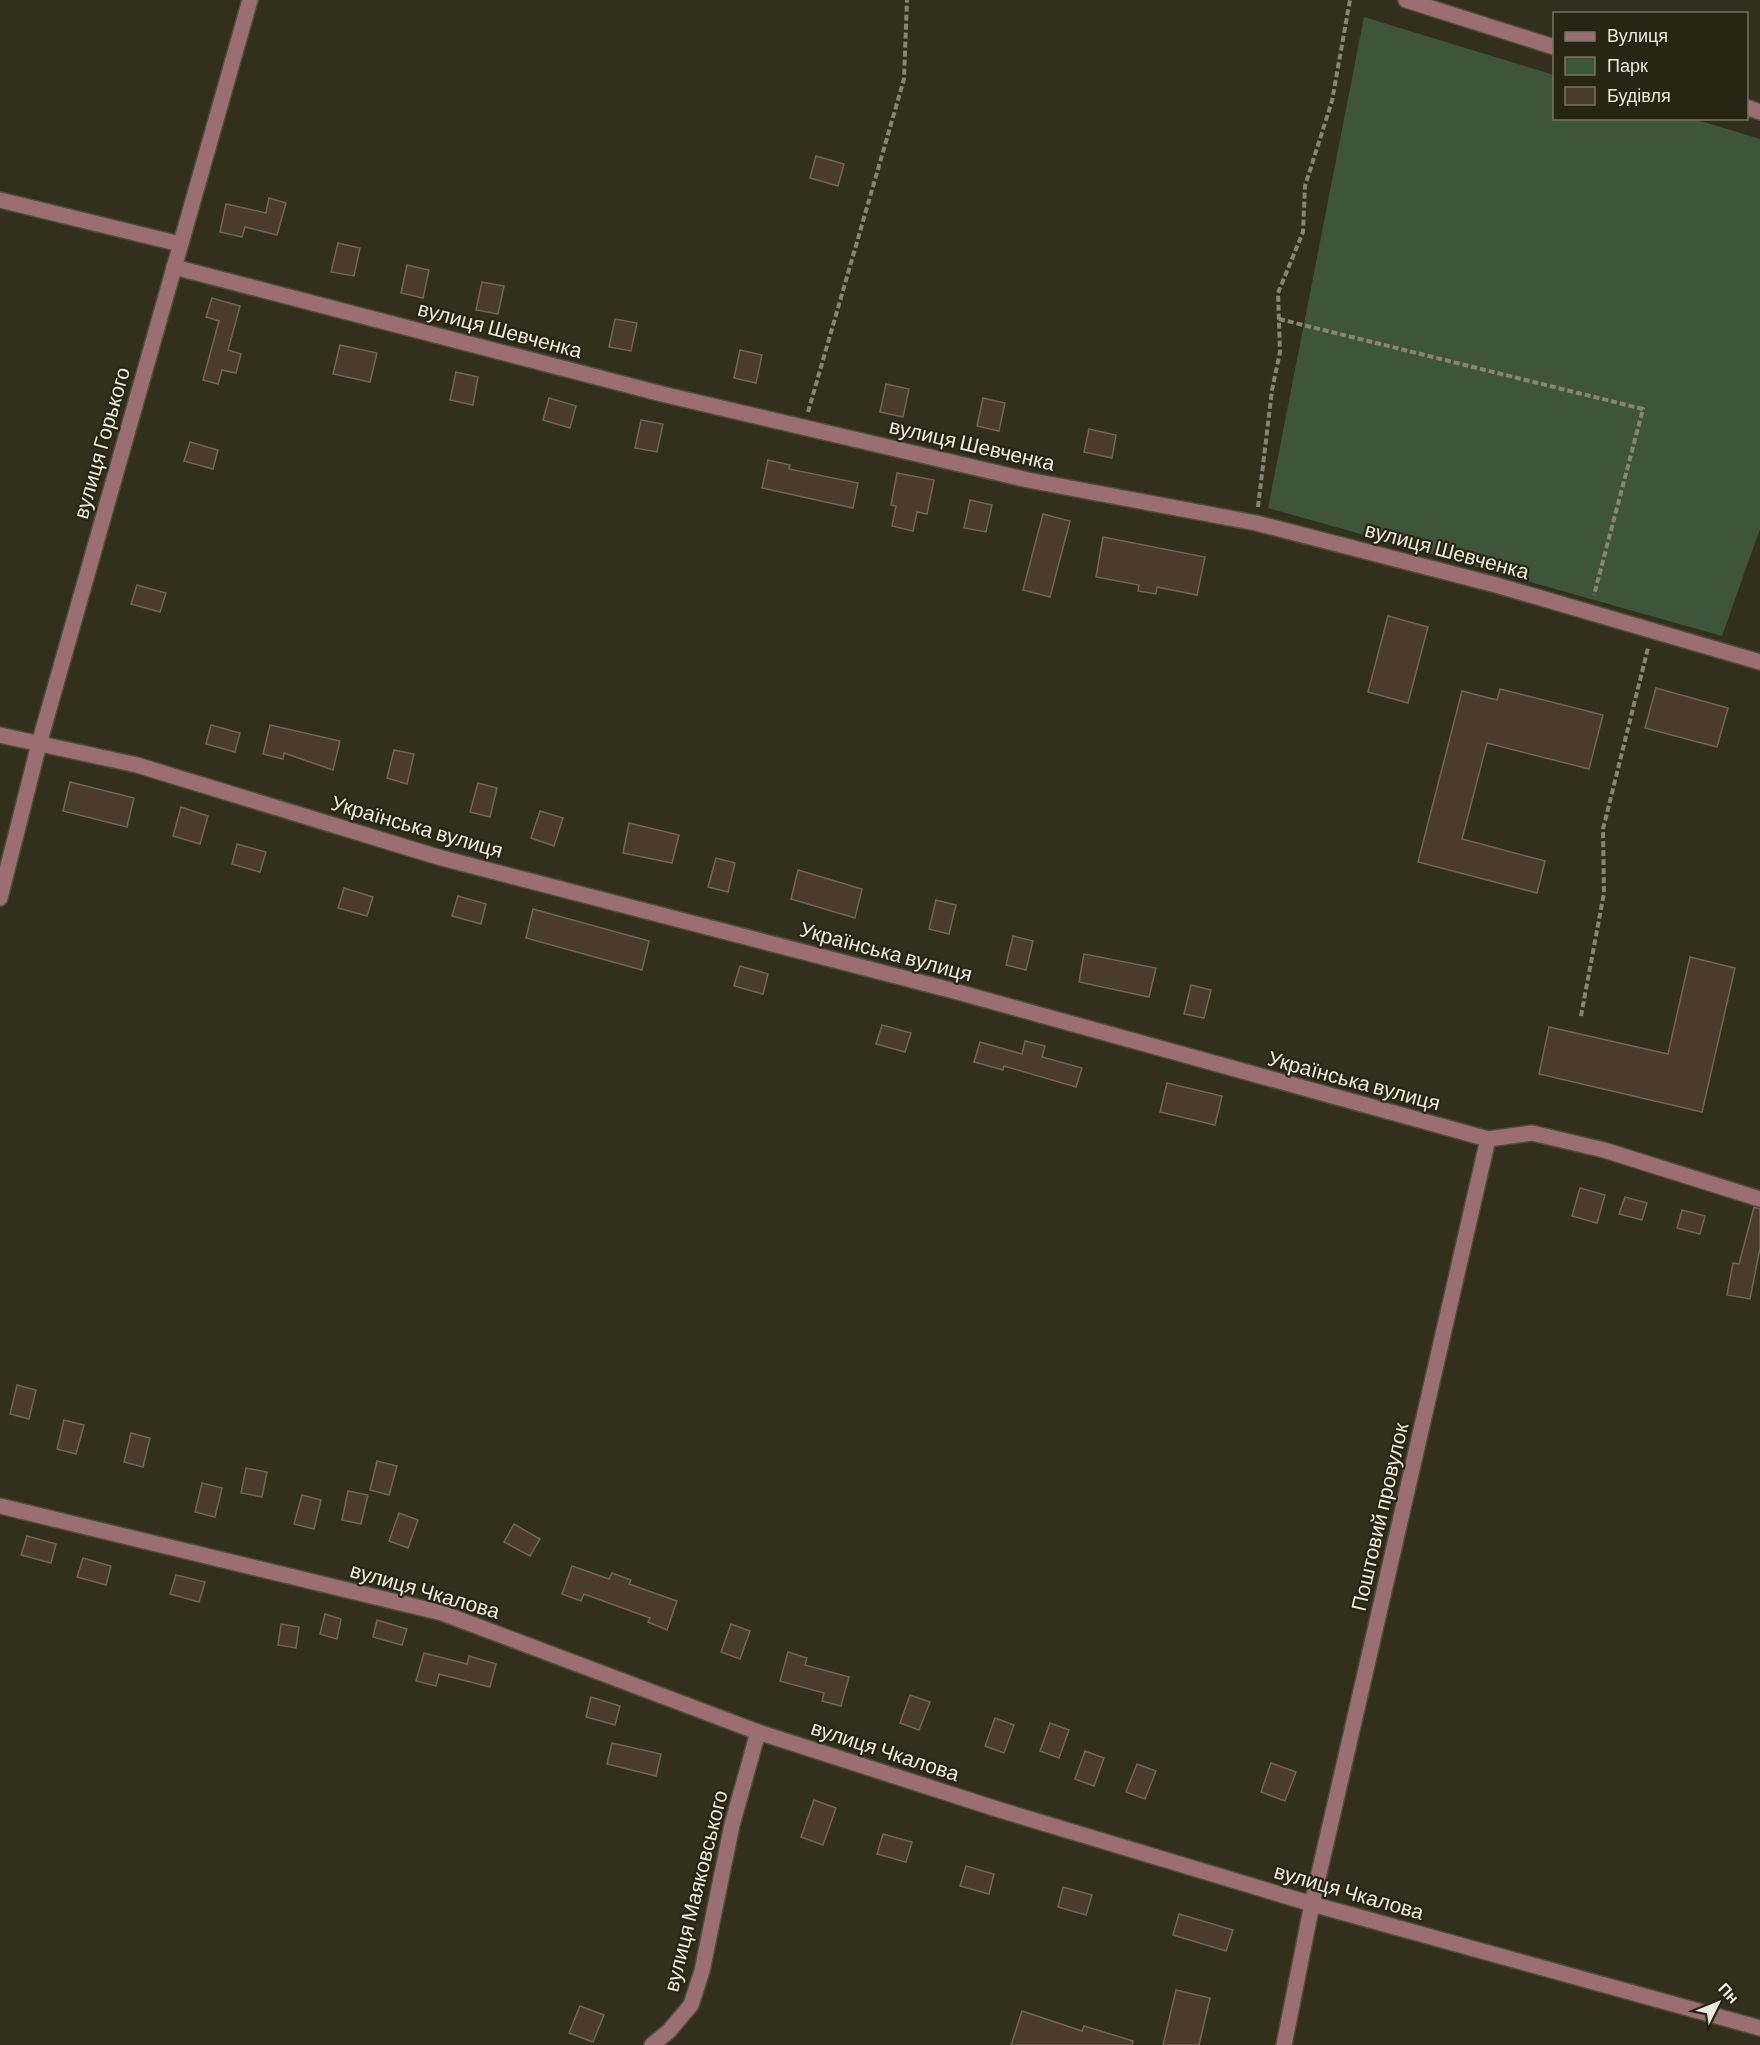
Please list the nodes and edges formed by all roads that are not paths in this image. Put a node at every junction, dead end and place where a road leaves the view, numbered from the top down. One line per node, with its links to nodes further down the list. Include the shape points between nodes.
1 (250, 0): 5 (street, вулиця Горького)
2 (1406, 0): 3 (street)
3 (1553, 47)
4 (0, 200): 5 (street)
5 (180, 244): 6 (street, вулиця Горького)
6 (174, 267): 7 (street, вулиця Шевченка, via 662,394 1028,480 1256,523); 9 (street, вулиця Горького)
7 (1760, 662)
8 (0, 735): 9 (street, Українська вулиця)
9 (39, 744): 10 (street, вулиця Горького); 11 (street, Українська вулиця, via 137,765 438,857 954,991)
10 (0, 898)
11 (1488, 1139): 12 (street, Українська вулиця, via 1532,1133 1604,1150); 15 (street, Поштовий провулок)
12 (1760, 1199)
13 (0, 1506): 14 (street, вулиця Чкалова, via 442,1613)
14 (758, 1732): 15 (street, вулиця Чкалова); 17 (street, вулиця Маяковського, via 732,1825 702,1971 691,2005)
15 (1312, 1904): 16 (street, вулиця Чкалова); 18 (street, Поштовий провулок)
16 (1760, 2028)
17 (652, 2045)
18 (1284, 2045)

